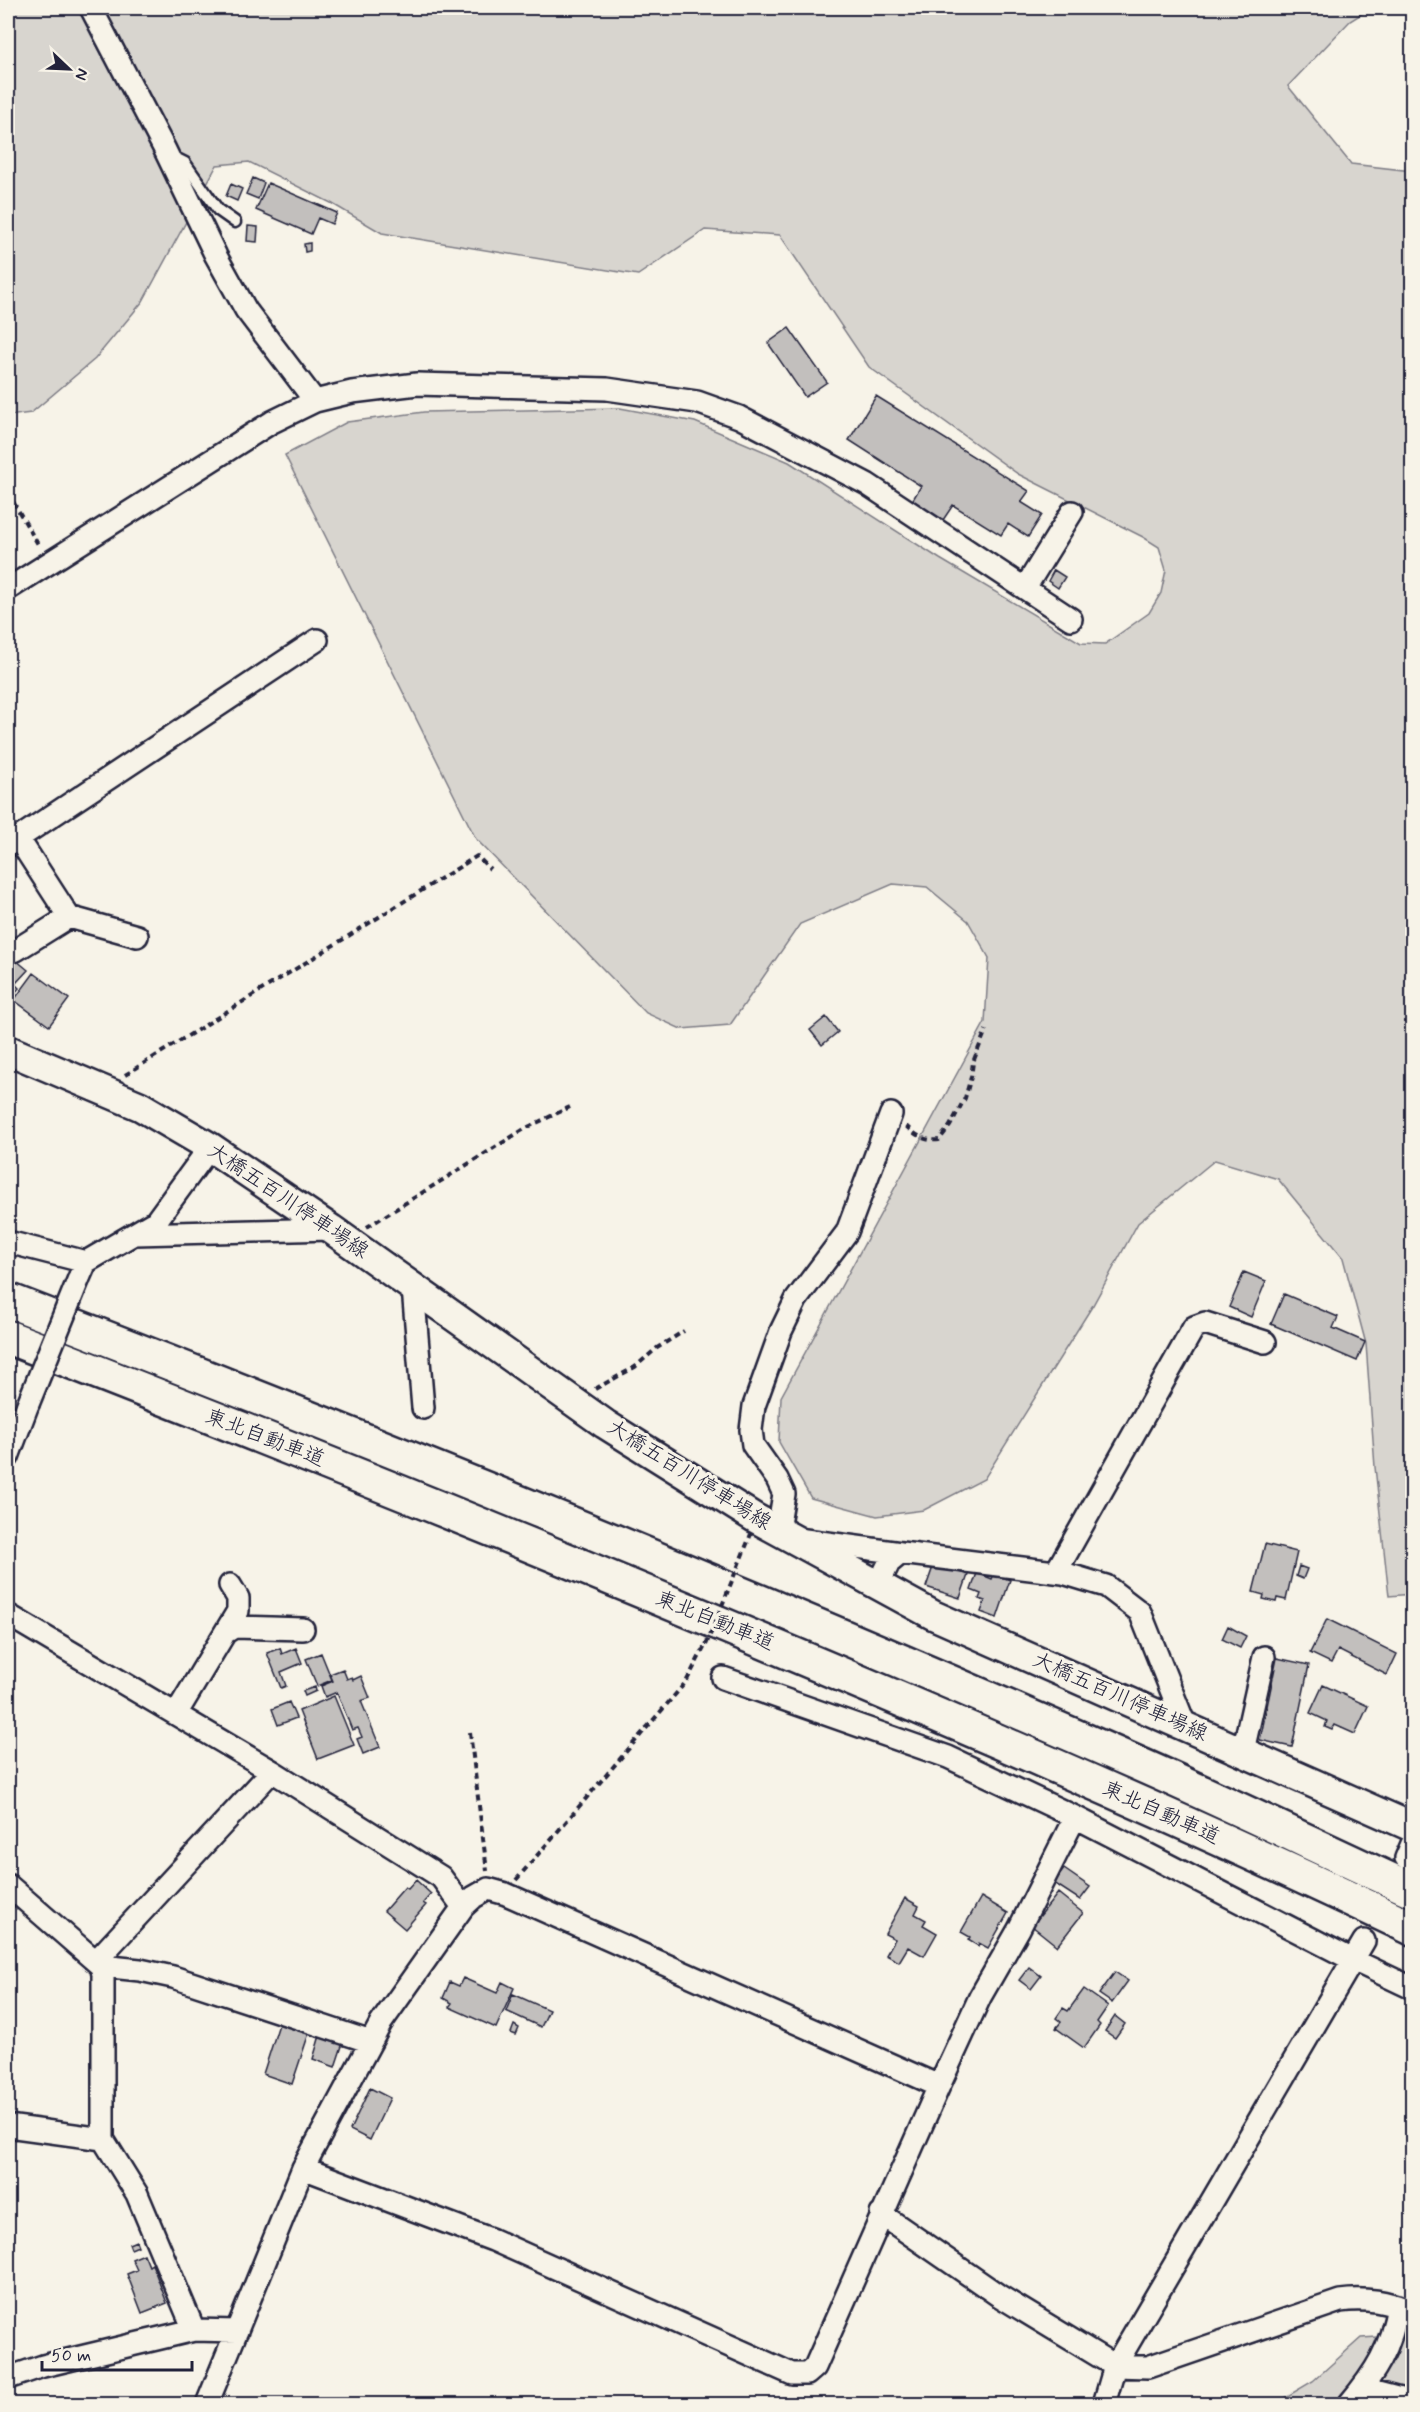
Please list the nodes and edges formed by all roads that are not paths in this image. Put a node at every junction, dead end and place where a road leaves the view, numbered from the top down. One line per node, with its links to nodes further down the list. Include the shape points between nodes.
1 (91, 8): 2 (street)
2 (168, 154): 3 (lane, via 184,163 218,210); 4 (street, via 246,310)
3 (235, 222)
4 (315, 401): 6 (street, via 417,384 607,389 697,402 739,417 867,484); 7 (street, via 272,422)
5 (1072, 512): 6 (street)
6 (1025, 588): 8 (street)
7 (8, 589)
8 (1071, 619)
9 (317, 640): 10 (street)
10 (13, 841): 11 (street)
11 (69, 917): 12 (street); 13 (street)
12 (136, 936)
13 (8, 952)
14 (8, 1050): 16 (main road, 大橋五百川停車場線, via 141,1106)
15 (891, 1114): 27 (street, via 847,1232 796,1300 754,1406 753,1445 784,1494)
16 (210, 1147): 17 (street, via 156,1221); 18 (main road, 大橋五百川停車場線)
17 (135, 1234): 18 (street); 20 (street)
18 (338, 1234): 21 (main road, 大橋五百川停車場線)
19 (8, 1242): 20 (street)
20 (82, 1270): 26 (street, bridge)
21 (413, 1288): 25 (street); 27 (main road, 大橋五百川停車場線, via 580,1407)
22 (8, 1300): 44 (highway, 東北自動車道, via 446,1473 846,1638 1136,1763)
23 (8, 1337): 46 (highway, 東北自動車道, via 446,1510 835,1671 1122,1795)
24 (1265, 1342): 29 (street, via 1205,1323 1194,1327)
25 (423, 1408)
26 (8, 1457)
27 (774, 1534): 28 (street); 31 (main road, 大橋五百川停車場線)
28 (901, 1553): 29 (street); 31 (street, via 889,1563)
29 (1056, 1572): 38 (street, via 1106,1586 1140,1612)
30 (230, 1585): 34 (street, via 238,1598 238,1611)
31 (878, 1585): 38 (main road, 大橋五百川停車場線, via 933,1615)
32 (8, 1615): 37 (street)
33 (303, 1629): 34 (street, via 234,1628)
34 (226, 1632): 37 (street)
35 (1264, 1657): 39 (street)
36 (723, 1678): 41 (street, via 948,1757)
37 (176, 1714): 40 (street)
38 (1185, 1725): 39 (main road, 大橋五百川停車場線)
39 (1244, 1751): 42 (main road, 大橋五百川停車場線)
40 (272, 1771): 45 (street, via 441,1877); 49 (street)
41 (1075, 1816): 48 (street); 52 (street, via 980,1997)
42 (1413, 1827)
43 (8, 1885): 49 (street)
44 (1413, 1890)
45 (463, 1907): 51 (street); 52 (street, via 474,1897 497,1892)
46 (1413, 1928)
47 (1364, 1941): 48 (street)
48 (1353, 1960): 50 (street); 60 (street)
49 (98, 1964): 51 (street, via 173,1977); 54 (street, via 103,1974)
50 (1413, 1988)
51 (371, 2042): 55 (street)
52 (939, 2086): 56 (street)
53 (8, 2126): 54 (street)
54 (103, 2139): 58 (street, via 137,2194)
55 (303, 2168): 56 (street, via 493,2240 792,2374 807,2374 815,2367); 59 (street)
56 (881, 2214): 60 (street, via 998,2295)
57 (1405, 2308): 60 (street, via 1359,2298 1340,2301 1148,2367); 62 (street, via 1386,2352)
58 (194, 2331): 59 (street); 61 (street, via 43,2366)
59 (237, 2331): 64 (street)
60 (1115, 2366): 65 (street)
61 (8, 2378)
62 (1356, 2397): 63 (street)
63 (1413, 2402)
64 (207, 2404)
65 (1104, 2404)

